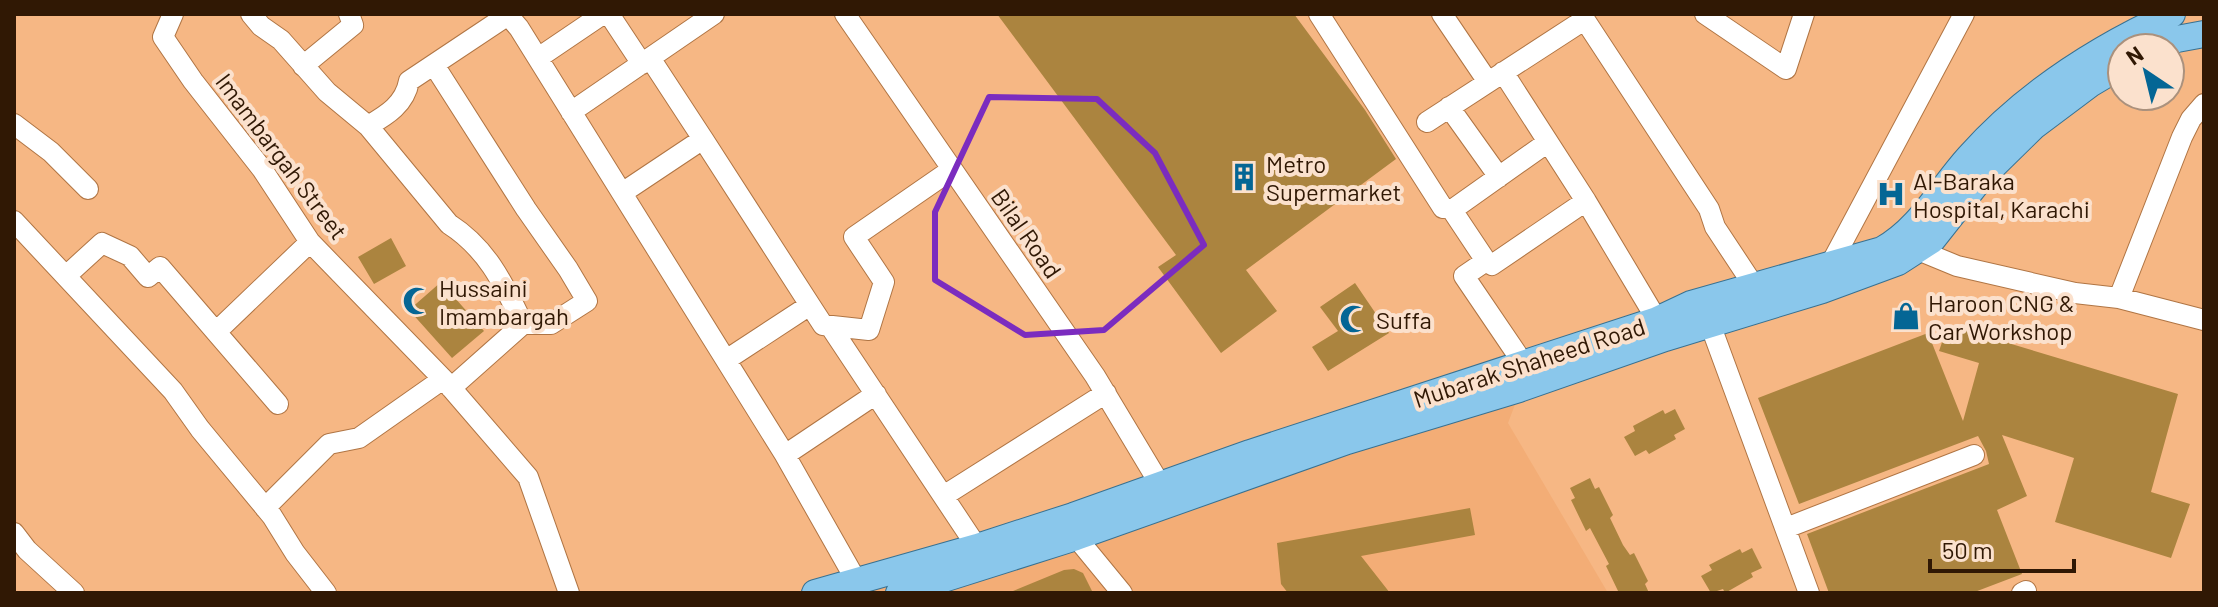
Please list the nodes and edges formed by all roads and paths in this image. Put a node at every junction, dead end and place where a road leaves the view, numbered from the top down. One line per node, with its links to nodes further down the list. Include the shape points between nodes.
1 (173, 14): 39 (street, Imambargah Street, via 163,37)
2 (251, 14): 21 (street)
3 (349, 14): 21 (street, via 353,25)
4 (603, 14): 18 (street)
5 (609, 14): 19 (street)
6 (714, 14): 19 (street)
7 (845, 14): 32 (street, Bilal Road)
8 (1319, 14): 37 (street)
9 (1442, 14): 23 (street)
10 (1705, 14): 11 (street, via 1786,69)
11 (1804, 14)
12 (1964, 14): 43 (street)
13 (2172, 14): 16 (main road, Mubarak Shaheed Road)
14 (507, 15): 18 (street); 20 (street)
15 (1582, 17): 23 (street); 44 (street)
16 (2143, 30): 17 (main road, Mubarak Shaheed Road, via 2177,39); 40 (main road, Mubarak Shaheed Road, via 2097,51 2022,104 1969,156 1916,224)
17 (2204, 34)
18 (538, 58): 26 (street)
19 (646, 61): 26 (street); 30 (street)
20 (434, 65): 29 (street, via 409,81 397,106); 49 (street, via 587,301 551,324)
21 (303, 66): 29 (street)
22 (2106, 75): 40 (main road, Mubarak Shaheed Road, via 2054,109 2006,151 1945,227)
23 (1496, 77): 25 (street); 31 (street)
24 (2204, 104): 45 (street, via 2182,137)
25 (1449, 107): 27 (street); 33 (street)
26 (571, 112): 35 (street)
27 (1427, 122)
28 (14, 124): 34 (street)
29 (368, 126): 49 (street, via 449,224 487,257)
30 (703, 139): 35 (street); 46 (street)
31 (1548, 142): 33 (street); 36 (street)
32 (951, 170): 51 (street, via 854,237 884,282 869,330); 56 (street, Bilal Road)
33 (1499, 177): 41 (street, via 1452,210)
34 (88, 189)
35 (622, 193): 53 (street)
36 (1586, 201): 41 (street, via 1492,265); 47 (street)
37 (1443, 208)
38 (14, 221): 42 (street)
39 (310, 242): 52 (street); 55 (street, Imambargah Street)
40 (1909, 246): 43 (main road, Mubarak Shaheed Road, via 1865,276); 45 (street, via 1983,273)
41 (1486, 261): 54 (street, via 1464,276)
42 (66, 276): 52 (street, via 102,243 130,256 148,277 160,267); 63 (street, via 173,391)
43 (1825, 279): 44 (main road, Mubarak Shaheed Road); 50 (main road, Mubarak Shaheed Road)
44 (1754, 286): 47 (main road, Mubarak Shaheed Road)
45 (2119, 298): 48 (street)
46 (810, 305): 51 (street, via 823,325); 53 (street)
47 (1657, 320): 54 (main road, Mubarak Shaheed Road)
48 (2204, 320)
49 (523, 324): 55 (street)
50 (1710, 324): 64 (street); 66 (main road, Mubarak Shaheed Road, via 1347,441)
51 (830, 326): 57 (street)
52 (216, 332): 58 (street)
53 (726, 360): 59 (street)
54 (1523, 363): 61 (main road, Mubarak Shaheed Road)
55 (447, 384): 63 (street, via 359,438 329,444); 71 (street, Imambargah Street, via 528,477)
56 (1106, 393): 61 (street, Bilal Road); 62 (street)
57 (876, 394): 59 (street); 62 (street)
58 (278, 404)
59 (785, 455): 68 (street)
60 (1974, 455): 64 (street)
61 (1161, 486): 67 (main road, Mubarak Shaheed Road)
62 (945, 495): 67 (street)
63 (265, 508): 70 (street)
64 (1786, 528): 75 (street)
65 (14, 533): 69 (street)
66 (1076, 537): 73 (main road, Mubarak Shaheed Road); 74 (street)
67 (977, 547): 68 (main road, Mubarak Shaheed Road)
68 (857, 582): 72 (main road, Mubarak Shaheed Road)
69 (74, 593)
70 (326, 593)
71 (569, 593)
72 (815, 593)
73 (899, 593)
74 (1122, 593)
75 (1809, 593)

